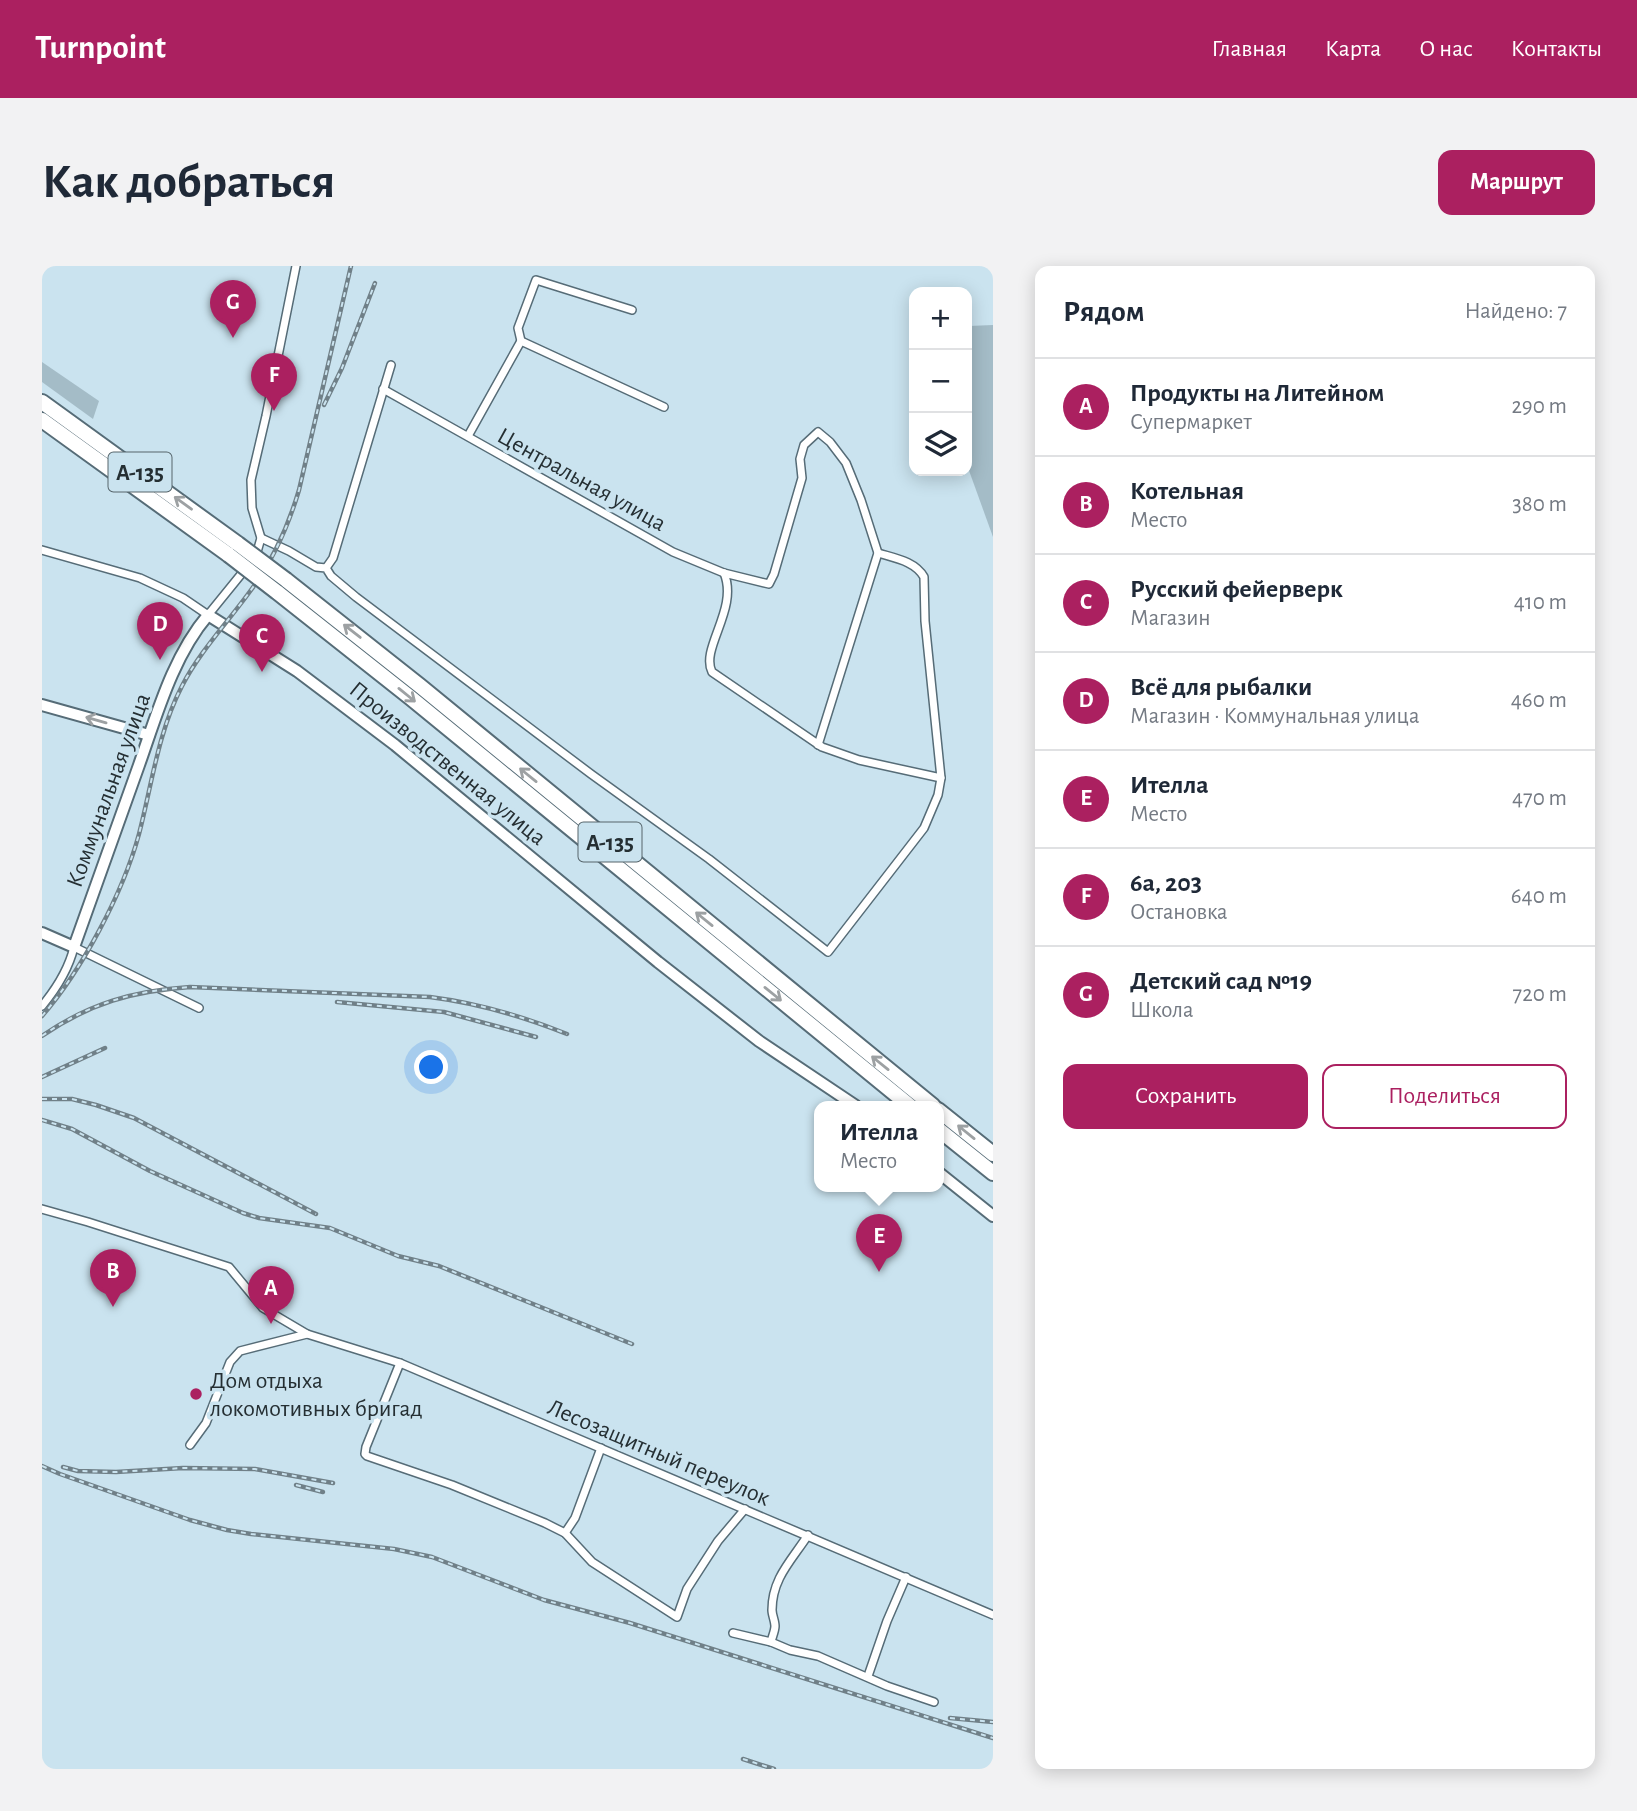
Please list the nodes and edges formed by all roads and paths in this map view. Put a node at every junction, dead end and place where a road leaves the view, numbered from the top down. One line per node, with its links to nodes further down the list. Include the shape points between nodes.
1 (296, 266): 10 (street, via 251,480 252,508)
2 (632, 310): 3 (street, via 536,280 518,328)
3 (520, 341): 7 (street); 9 (street)
4 (391, 365): 5 (street)
5 (383, 388): 9 (street, Центральная улица); 14 (street, via 333,558)
6 (42, 402): 12 (highway, А-135, one-way to 6)
7 (664, 407)
8 (42, 420): 12 (highway, А-135)
9 (468, 436): 15 (street, Центральная улица, via 673,552)
10 (261, 538): 14 (street, via 316,568); 17 (street, via 252,560)
11 (42, 550): 17 (street, via 140,578)
12 (233, 550): 16 (highway, А-135, bridge)
13 (878, 553): 15 (street, Центральная улица, via 846,463 818,432 804,445 802,478 769,584); 20 (street); 21 (street, via 912,564 924,576)
14 (326, 568): 21 (street, via 356,597 828,952 924,828)
15 (724, 573): 20 (street, via 728,595 710,655 712,673)
16 (281, 586): 27 (highway, А-135, one-way to 27); 28 (highway, А-135, one-way to 16, via 420,686)
17 (208, 615): 19 (street, Коммунальная улица, via 184,649); 26 (street, Производственная улица, via 351,710 678,978 759,1041)
18 (42, 705): 19 (street, one-way to 18)
19 (149, 735): 23 (street, Коммунальная улица)
20 (818, 745): 21 (street, via 859,760)
21 (941, 778)
22 (42, 933): 23 (street)
23 (74, 947): 24 (street); 25 (street)
24 (42, 1006)
25 (200, 1008)
26 (849, 1101)
27 (904, 1101)
28 (927, 1101)
29 (944, 1114): 31 (highway, one-way to 29)
30 (944, 1133): 32 (highway)
31 (993, 1154)
32 (993, 1173)
33 (944, 1176): 35 (street)
34 (42, 1209): 36 (street, Лесозащитный переулок, via 229,1267 263,1308)
35 (993, 1216)
36 (307, 1335): 37 (street, Лесозащитный переулок); 38 (street, via 240,1351 230,1362 206,1423)
37 (400, 1363): 39 (street, Лесозащитный переулок); 41 (street, via 365,1454 452,1485)
38 (190, 1445)
39 (601, 1448): 40 (street, Лесозащитный переулок); 41 (street)
40 (745, 1509): 41 (street, via 687,1589 677,1617 592,1562); 42 (street, Лесозащитный переулок)
41 (565, 1534)
42 (808, 1535): 43 (street, Лесозащитный переулок); 46 (street, via 777,1580)
43 (906, 1577): 44 (street, Лесозащитный переулок); 47 (street)
44 (993, 1615)
45 (733, 1633): 46 (street)
46 (771, 1642): 47 (street)
47 (868, 1676): 48 (street)
48 (934, 1702)

